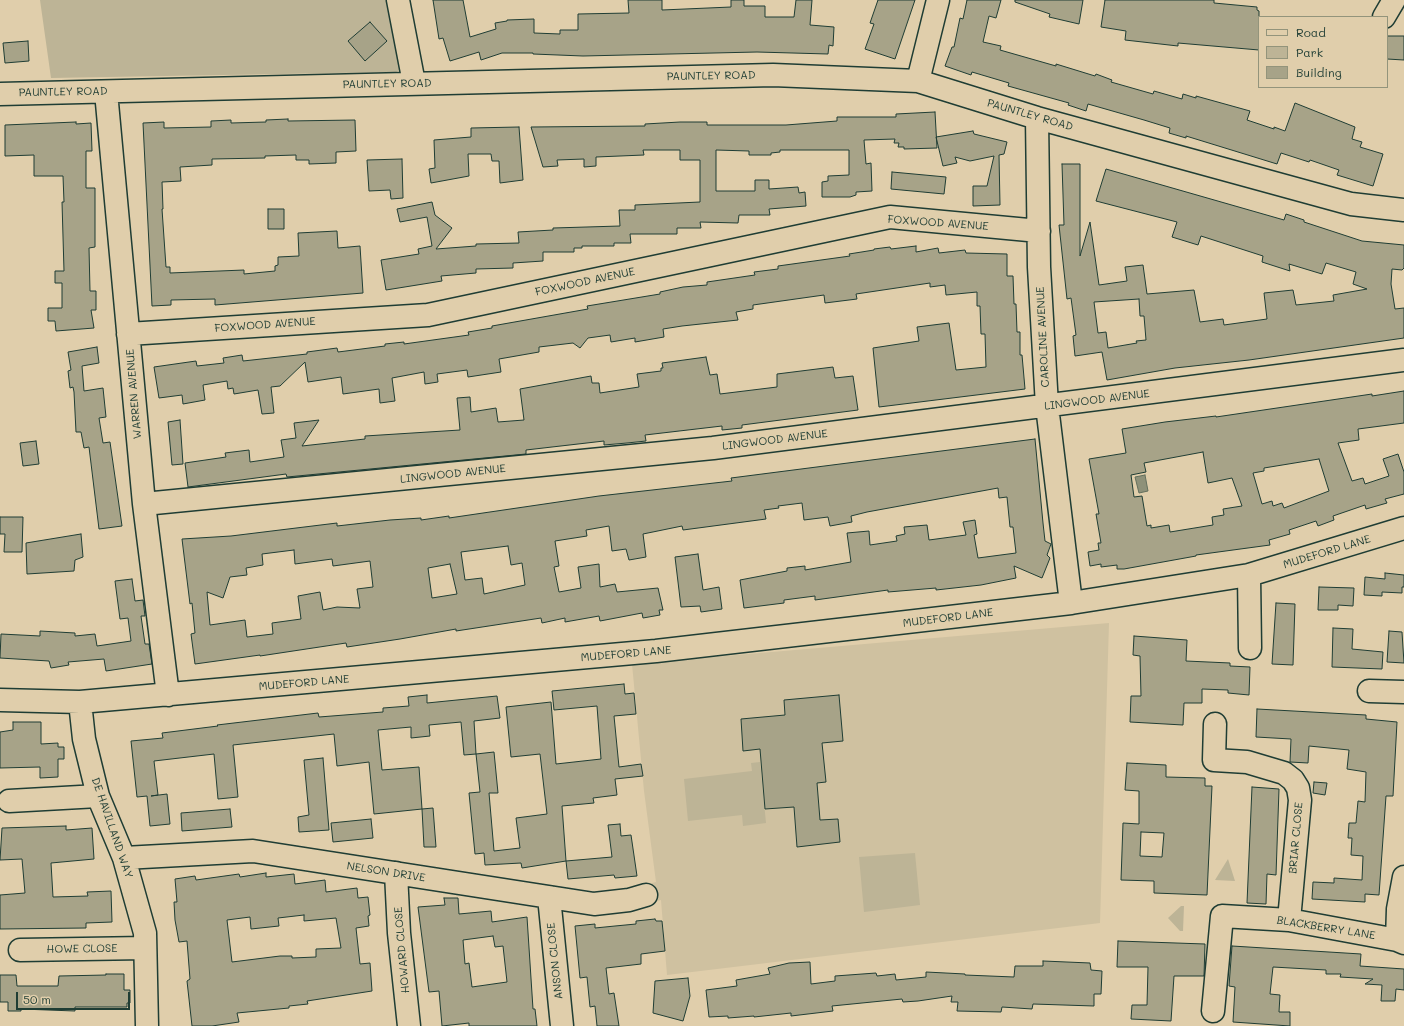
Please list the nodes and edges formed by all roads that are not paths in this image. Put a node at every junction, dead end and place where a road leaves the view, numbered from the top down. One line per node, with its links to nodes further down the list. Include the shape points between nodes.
1 (398, 0): 6 (street)
2 (938, 0): 5 (street)
3 (1394, 0): 4 (street)
4 (1385, 16)
5 (918, 81): 6 (street, PAUNTLEY ROAD, via 773,75); 9 (street, PAUNTLEY ROAD)
6 (414, 84): 7 (street, PAUNTLEY ROAD)
7 (106, 92): 8 (street, PAUNTLEY ROAD); 12 (street, WARREN AVENUE)
8 (0, 94)
9 (1037, 118): 10 (street, PAUNTLEY ROAD, via 1350,204); 11 (street, CAROLINE AVENUE)
10 (1404, 210)
11 (1039, 231): 12 (street, FOXWOOD AVENUE, via 890,217 428,315); 14 (street, CAROLINE AVENUE)
12 (128, 334): 15 (street, WARREN AVENUE)
13 (1404, 360): 14 (street, LINGWOOD AVENUE)
14 (1047, 406): 15 (street, LINGWOOD AVENUE, via 713,448); 18 (street, CAROLINE AVENUE)
15 (144, 504): 22 (street, WARREN AVENUE)
16 (1404, 528): 17 (street, MUDEFORD LANE)
17 (1250, 575): 18 (street, MUDEFORD LANE); 19 (street)
18 (1071, 603): 22 (street, MUDEFORD LANE, via 687,648)
19 (1250, 648)
20 (1369, 692): 21 (street)
21 (1404, 692)
22 (168, 695): 24 (street, MUDEFORD LANE)
23 (0, 700): 24 (street, MUDEFORD LANE)
24 (80, 702): 26 (street, DE HAVILLAND WAY, via 84,739)
25 (1215, 724): 33 (street, BRIAR CLOSE, via 1214,760 1247,762 1284,773 1298,788 1300,800)
26 (98, 796): 27 (street); 28 (street, DE HAVILLAND WAY)
27 (9, 801)
28 (124, 858): 29 (street, NELSON DRIVE, via 253,851); 35 (street, DE HAVILLAND WAY, via 145,933)
29 (396, 873): 32 (street, NELSON DRIVE); 39 (street, HOWARD CLOSE)
30 (1404, 877): 34 (street, via 1398,909)
31 (646, 895): 32 (street, NELSON DRIVE, via 629,900 594,904)
32 (549, 897): 40 (street, ANSON CLOSE)
33 (1288, 920): 34 (street, BLACKBERRY LANE); 37 (street, BLACKBERRY LANE, via 1222,916)
34 (1400, 941)
35 (145, 948): 36 (street, HOWE CLOSE); 38 (street, DE HAVILLAND WAY)
36 (20, 950)
37 (1213, 1011)
38 (147, 1026)
39 (409, 1026)
40 (562, 1026)

